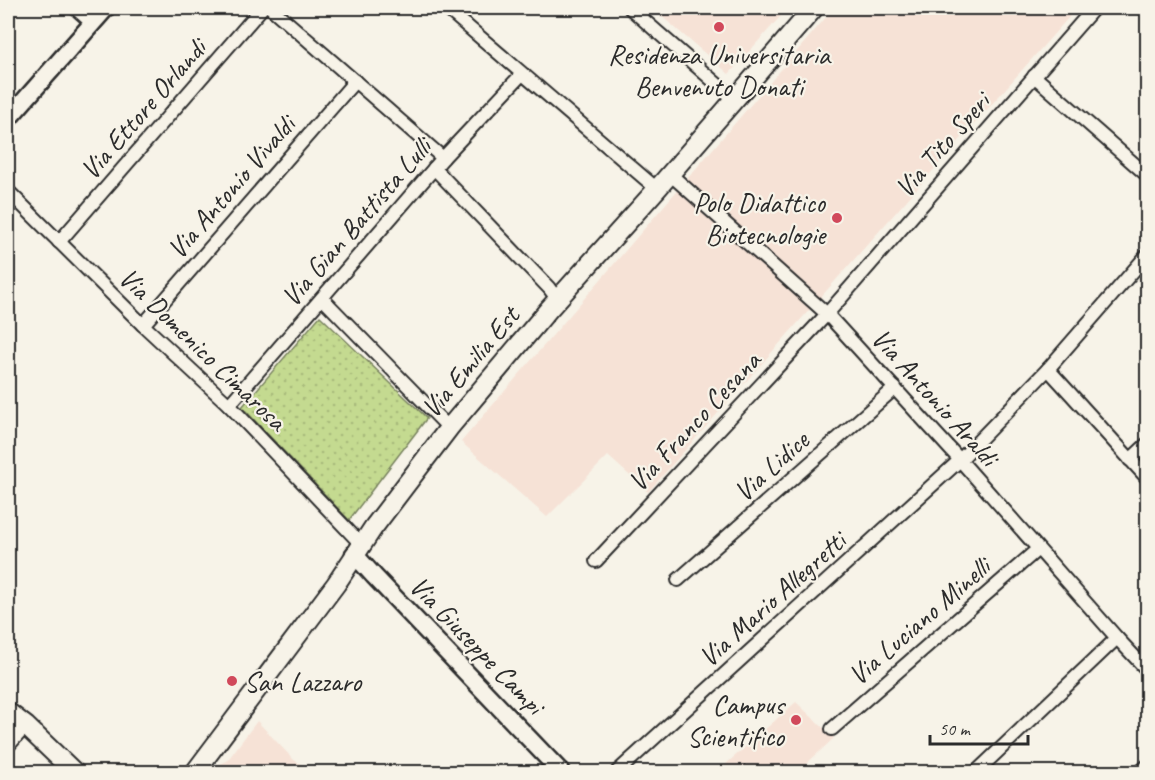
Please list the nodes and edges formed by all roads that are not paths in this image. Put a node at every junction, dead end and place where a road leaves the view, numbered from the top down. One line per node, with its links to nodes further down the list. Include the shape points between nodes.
1 (75, 8): 9 (street)
2 (106, 8): 9 (street)
3 (262, 8): 21 (street, Via Ettore Orlandi)
4 (271, 8): 12 (street)
5 (446, 8): 10 (street)
6 (630, 8): 13 (street)
7 (814, 8): 13 (main road, Via Emilia Est)
8 (1094, 8): 11 (street, Via Tito Speri)
9 (92, 23): 14 (street)
10 (522, 74): 15 (street, Via Gian Battista Lulli); 19 (street)
11 (1034, 76): 18 (street); 25 (street, Via Tito Speri)
12 (355, 81): 15 (street); 26 (street, Via Antonio Vivaldi)
13 (734, 99): 17 (main road, Via Emilia Est)
14 (8, 119)
15 (443, 158): 16 (street, Via Gian Battista Lulli)
16 (434, 168): 23 (street, Via Gian Battista Lulli); 24 (street)
17 (670, 174): 19 (main road, Via Emilia Est); 25 (street, Via Antonio Araldi)
18 (1148, 176)
19 (657, 189): 24 (main road, Via Emilia Est)
20 (8, 191): 21 (street, Via Domenico Cimarosa)
21 (59, 242): 26 (street, Via Domenico Cimarosa)
22 (1148, 254): 27 (street, Via Mario Allegretti)
23 (322, 298): 29 (street, Via Gian Battista Lulli); 30 (street)
24 (558, 300): 30 (main road, Via Emilia Est)
25 (827, 314): 28 (street, Via Antonio Araldi); 37 (street, Via Franco Cesana)
26 (143, 325): 29 (street, Via Domenico Cimarosa)
27 (1048, 369): 32 (street, Via Mario Allegretti); 33 (street)
28 (895, 388): 32 (street, Via Antonio Araldi); 38 (street, Via Lidice)
29 (229, 405): 35 (street, Via Domenico Cimarosa)
30 (449, 428): 35 (main road, Via Emilia Est)
31 (1148, 443): 33 (street)
32 (960, 460): 36 (street, Via Antonio Araldi); 49 (street, Via Mario Allegretti)
33 (1130, 460): 34 (street)
34 (1148, 479)
35 (358, 549): 47 (main road, Via Emilia Est); 48 (street, Via Giuseppe Campi)
36 (1038, 549): 39 (street, Via Antonio Araldi); 43 (street, Via Luciano Minelli)
37 (596, 561)
38 (678, 580)
39 (1117, 638): 40 (street, Via Antonio Araldi); 50 (street)
40 (1148, 670)
41 (8, 712): 42 (main road)
42 (26, 726): 44 (street); 46 (main road)
43 (832, 729)
44 (8, 746)
45 (1148, 765): 51 (street)
46 (74, 772)
47 (195, 772)
48 (561, 772)
49 (617, 772)
50 (976, 772)
51 (1140, 772)

